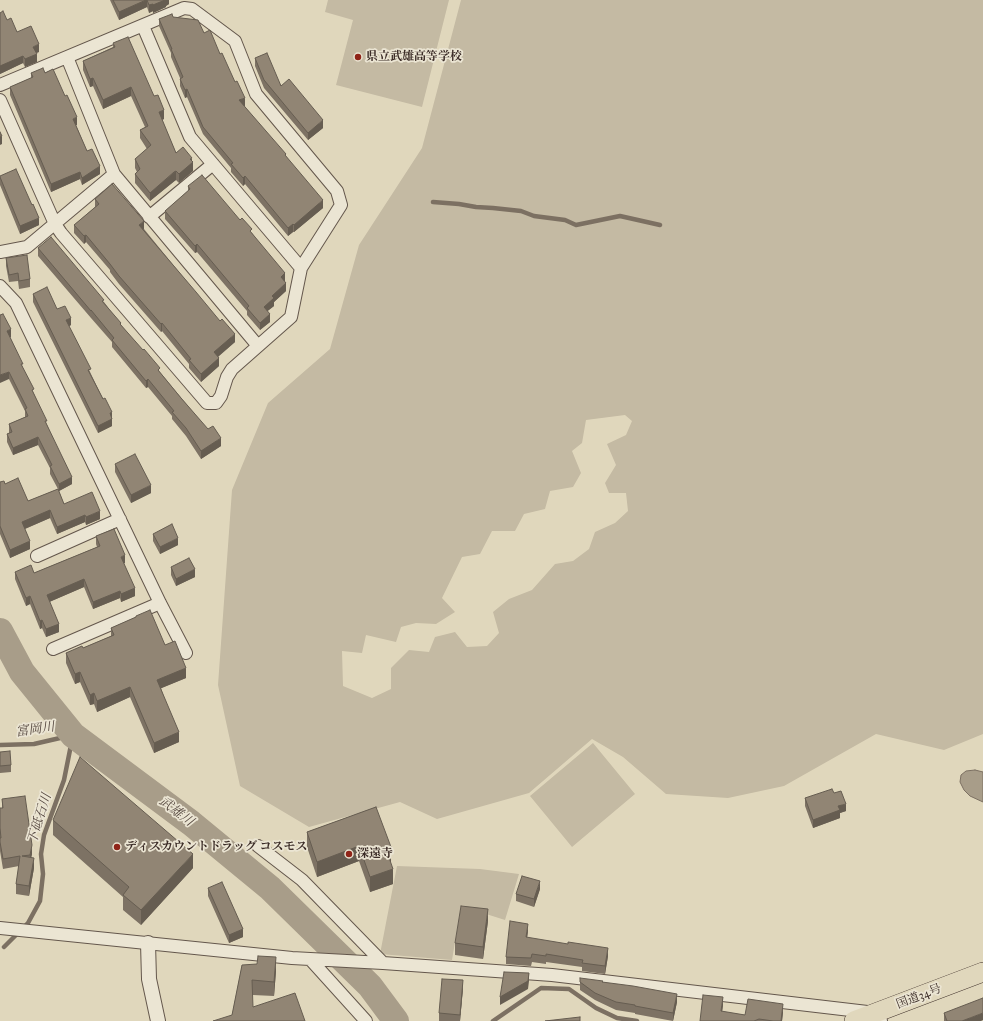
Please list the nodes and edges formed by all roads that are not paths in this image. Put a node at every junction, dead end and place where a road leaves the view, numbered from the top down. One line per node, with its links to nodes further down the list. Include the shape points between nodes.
1 (143, 26): 2 (street); 5 (street, via 190,137); 10 (street, via 184,8 192,9 235,41 256,94 337,191 341,205)
2 (67, 57): 3 (street); 6 (street)
3 (0, 84)
4 (0, 100): 8 (street)
5 (213, 164): 7 (street); 10 (street)
6 (114, 174): 7 (street); 8 (street)
7 (149, 217): 12 (street)
8 (55, 224): 9 (street, via 27,247); 12 (street, via 207,403 216,403 232,369)
9 (0, 252)
10 (301, 268): 12 (street, via 291,317)
11 (0, 286): 13 (street, via 16,303)
12 (258, 346)
13 (120, 519): 14 (street); 15 (street)
14 (37, 556)
15 (160, 603): 16 (street); 17 (street)
16 (53, 649)
17 (186, 653)
18 (258, 846): 22 (street, via 302,880)
19 (5, 929): 20 (street)
20 (148, 943): 21 (street); 25 (street, via 149,979)
21 (310, 959): 22 (street); 26 (street)
22 (377, 963): 24 (street, via 552,975)
23 (983, 972): 24 (highway, 国道34号)
24 (878, 1017): 27 (highway, 国道34号)
25 (158, 1021)
26 (366, 1021)
27 (854, 1021)

